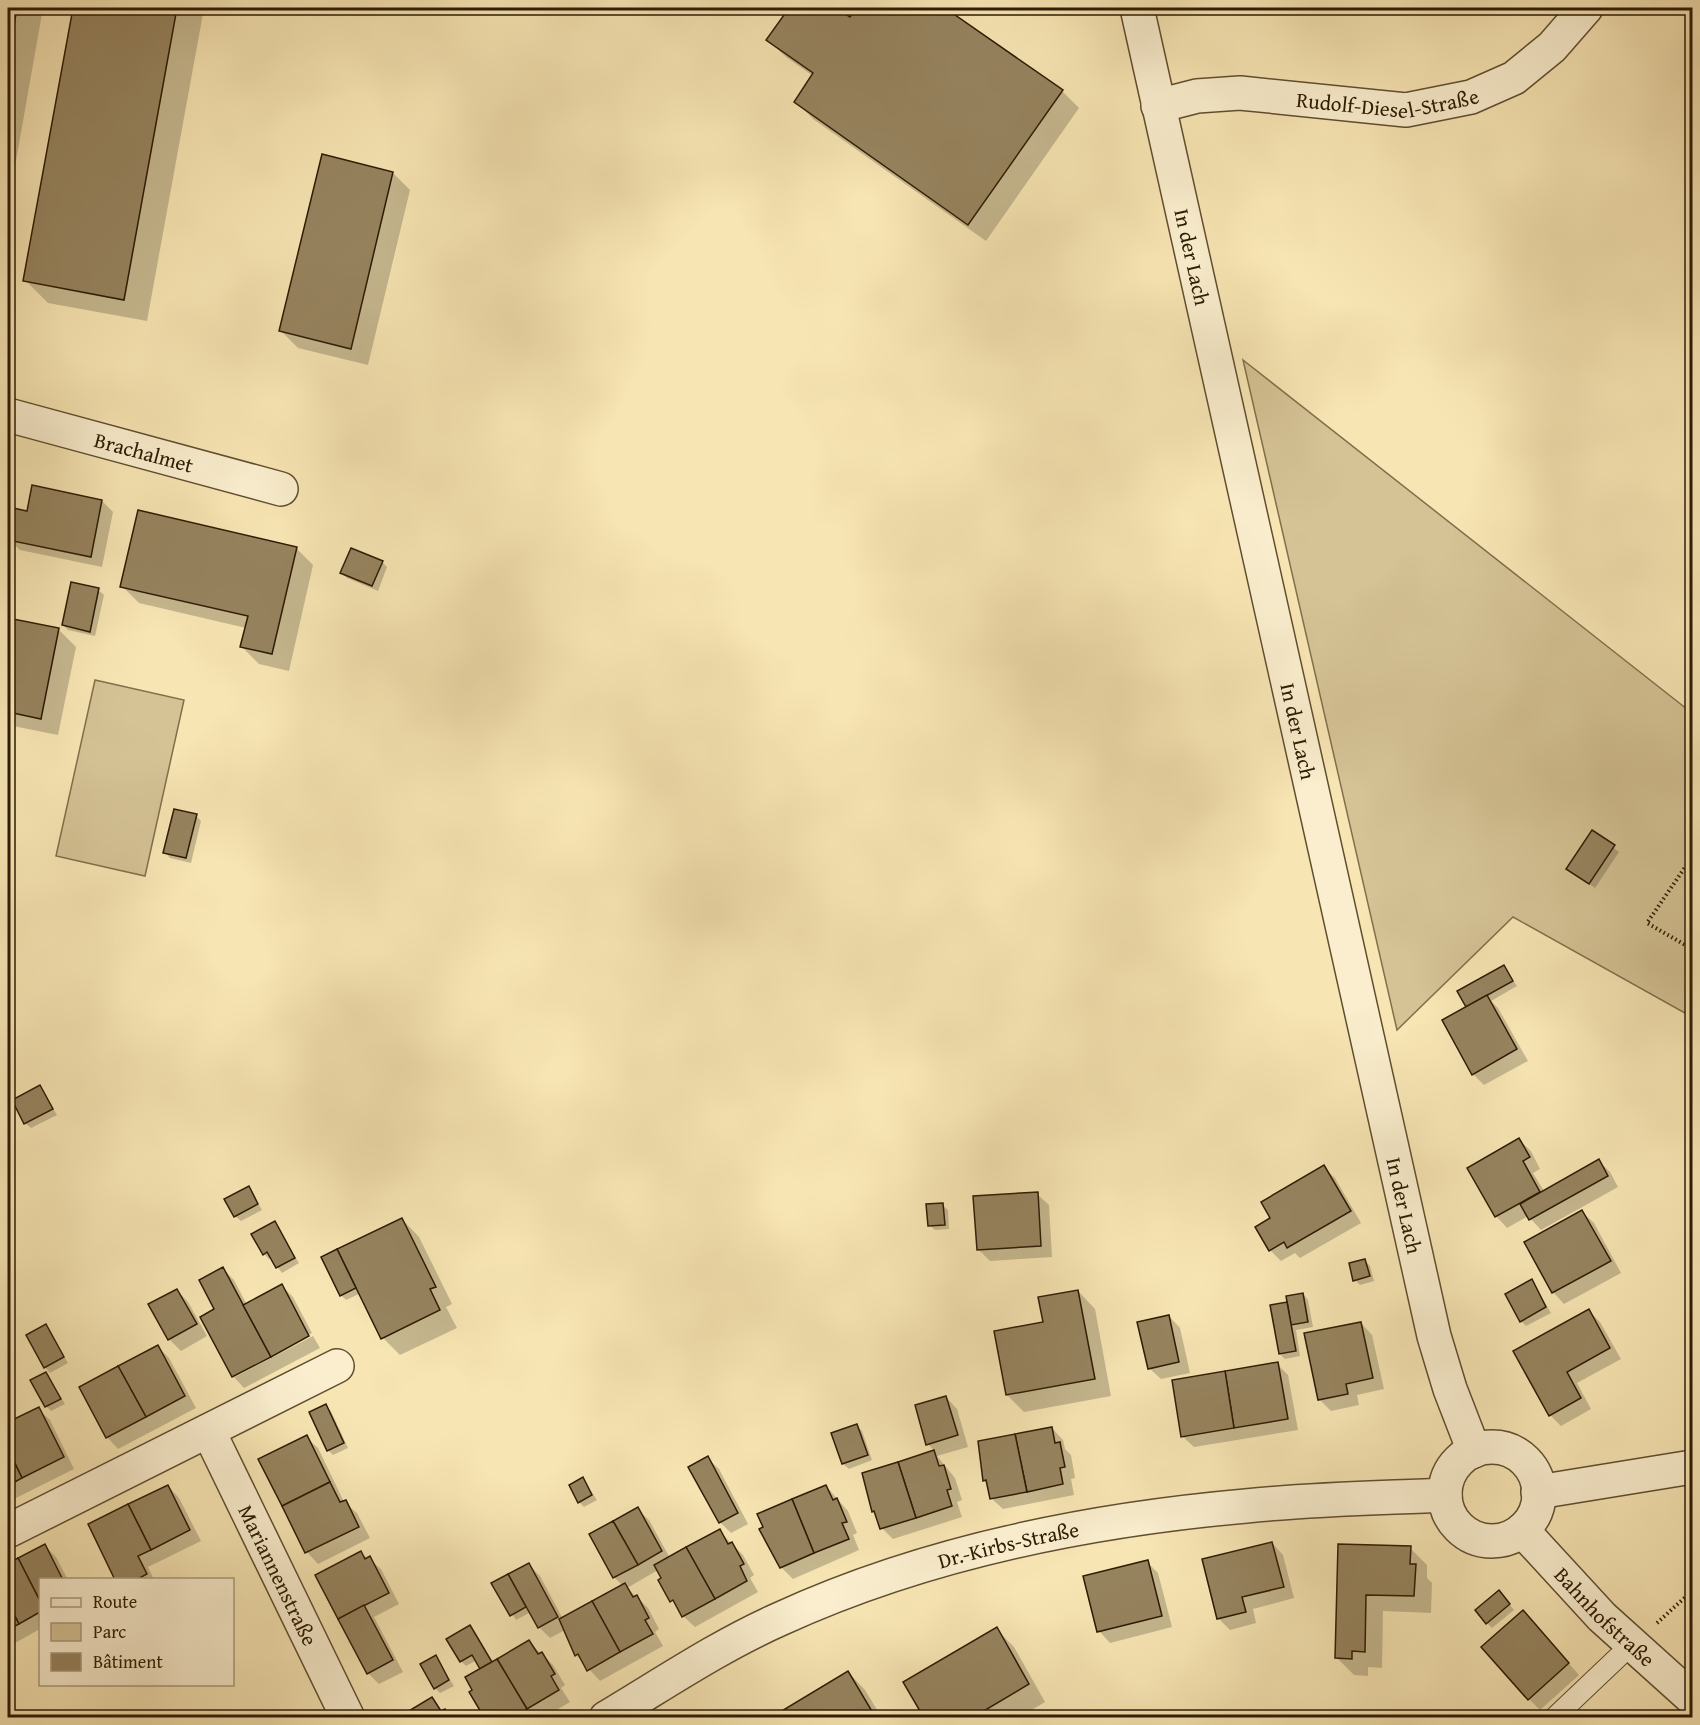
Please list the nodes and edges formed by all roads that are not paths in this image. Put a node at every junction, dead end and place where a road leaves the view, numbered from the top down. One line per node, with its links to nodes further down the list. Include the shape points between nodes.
1 (1137, 8): 3 (street, In der Lach)
2 (1586, 8): 3 (street, Rudolf-Diesel-Straße, via 1552,47 1514,78 1471,97 1406,110 1240,93 1197,96)
3 (1158, 106): 8 (street, In der Lach, via 1434,1336)
4 (8, 415): 5 (street, Brachalmet)
5 (281, 489)
6 (337, 1366): 7 (street)
7 (208, 1432): 13 (street); 16 (street, Mariannenstraße)
8 (1474, 1451): 10 (street, via 1495,1448 1516,1455 1532,1471); 11 (street, via 1450,1473)
9 (1692, 1467): 10 (street)
10 (1538, 1492): 12 (street, via 1536,1509)
11 (1445, 1495): 12 (street, via 1453,1520 1472,1537 1498,1541); 17 (street, Dr.-Kirbs-Straße, via 1169,1514 960,1555 780,1618)
12 (1522, 1530): 14 (street, Bahnhofstraße, via 1602,1617)
13 (8, 1531)
14 (1633, 1643): 15 (street, Bahnhofstraße); 18 (lane)
15 (1692, 1698)
16 (348, 1718)
17 (606, 1718)
18 (1554, 1718)

